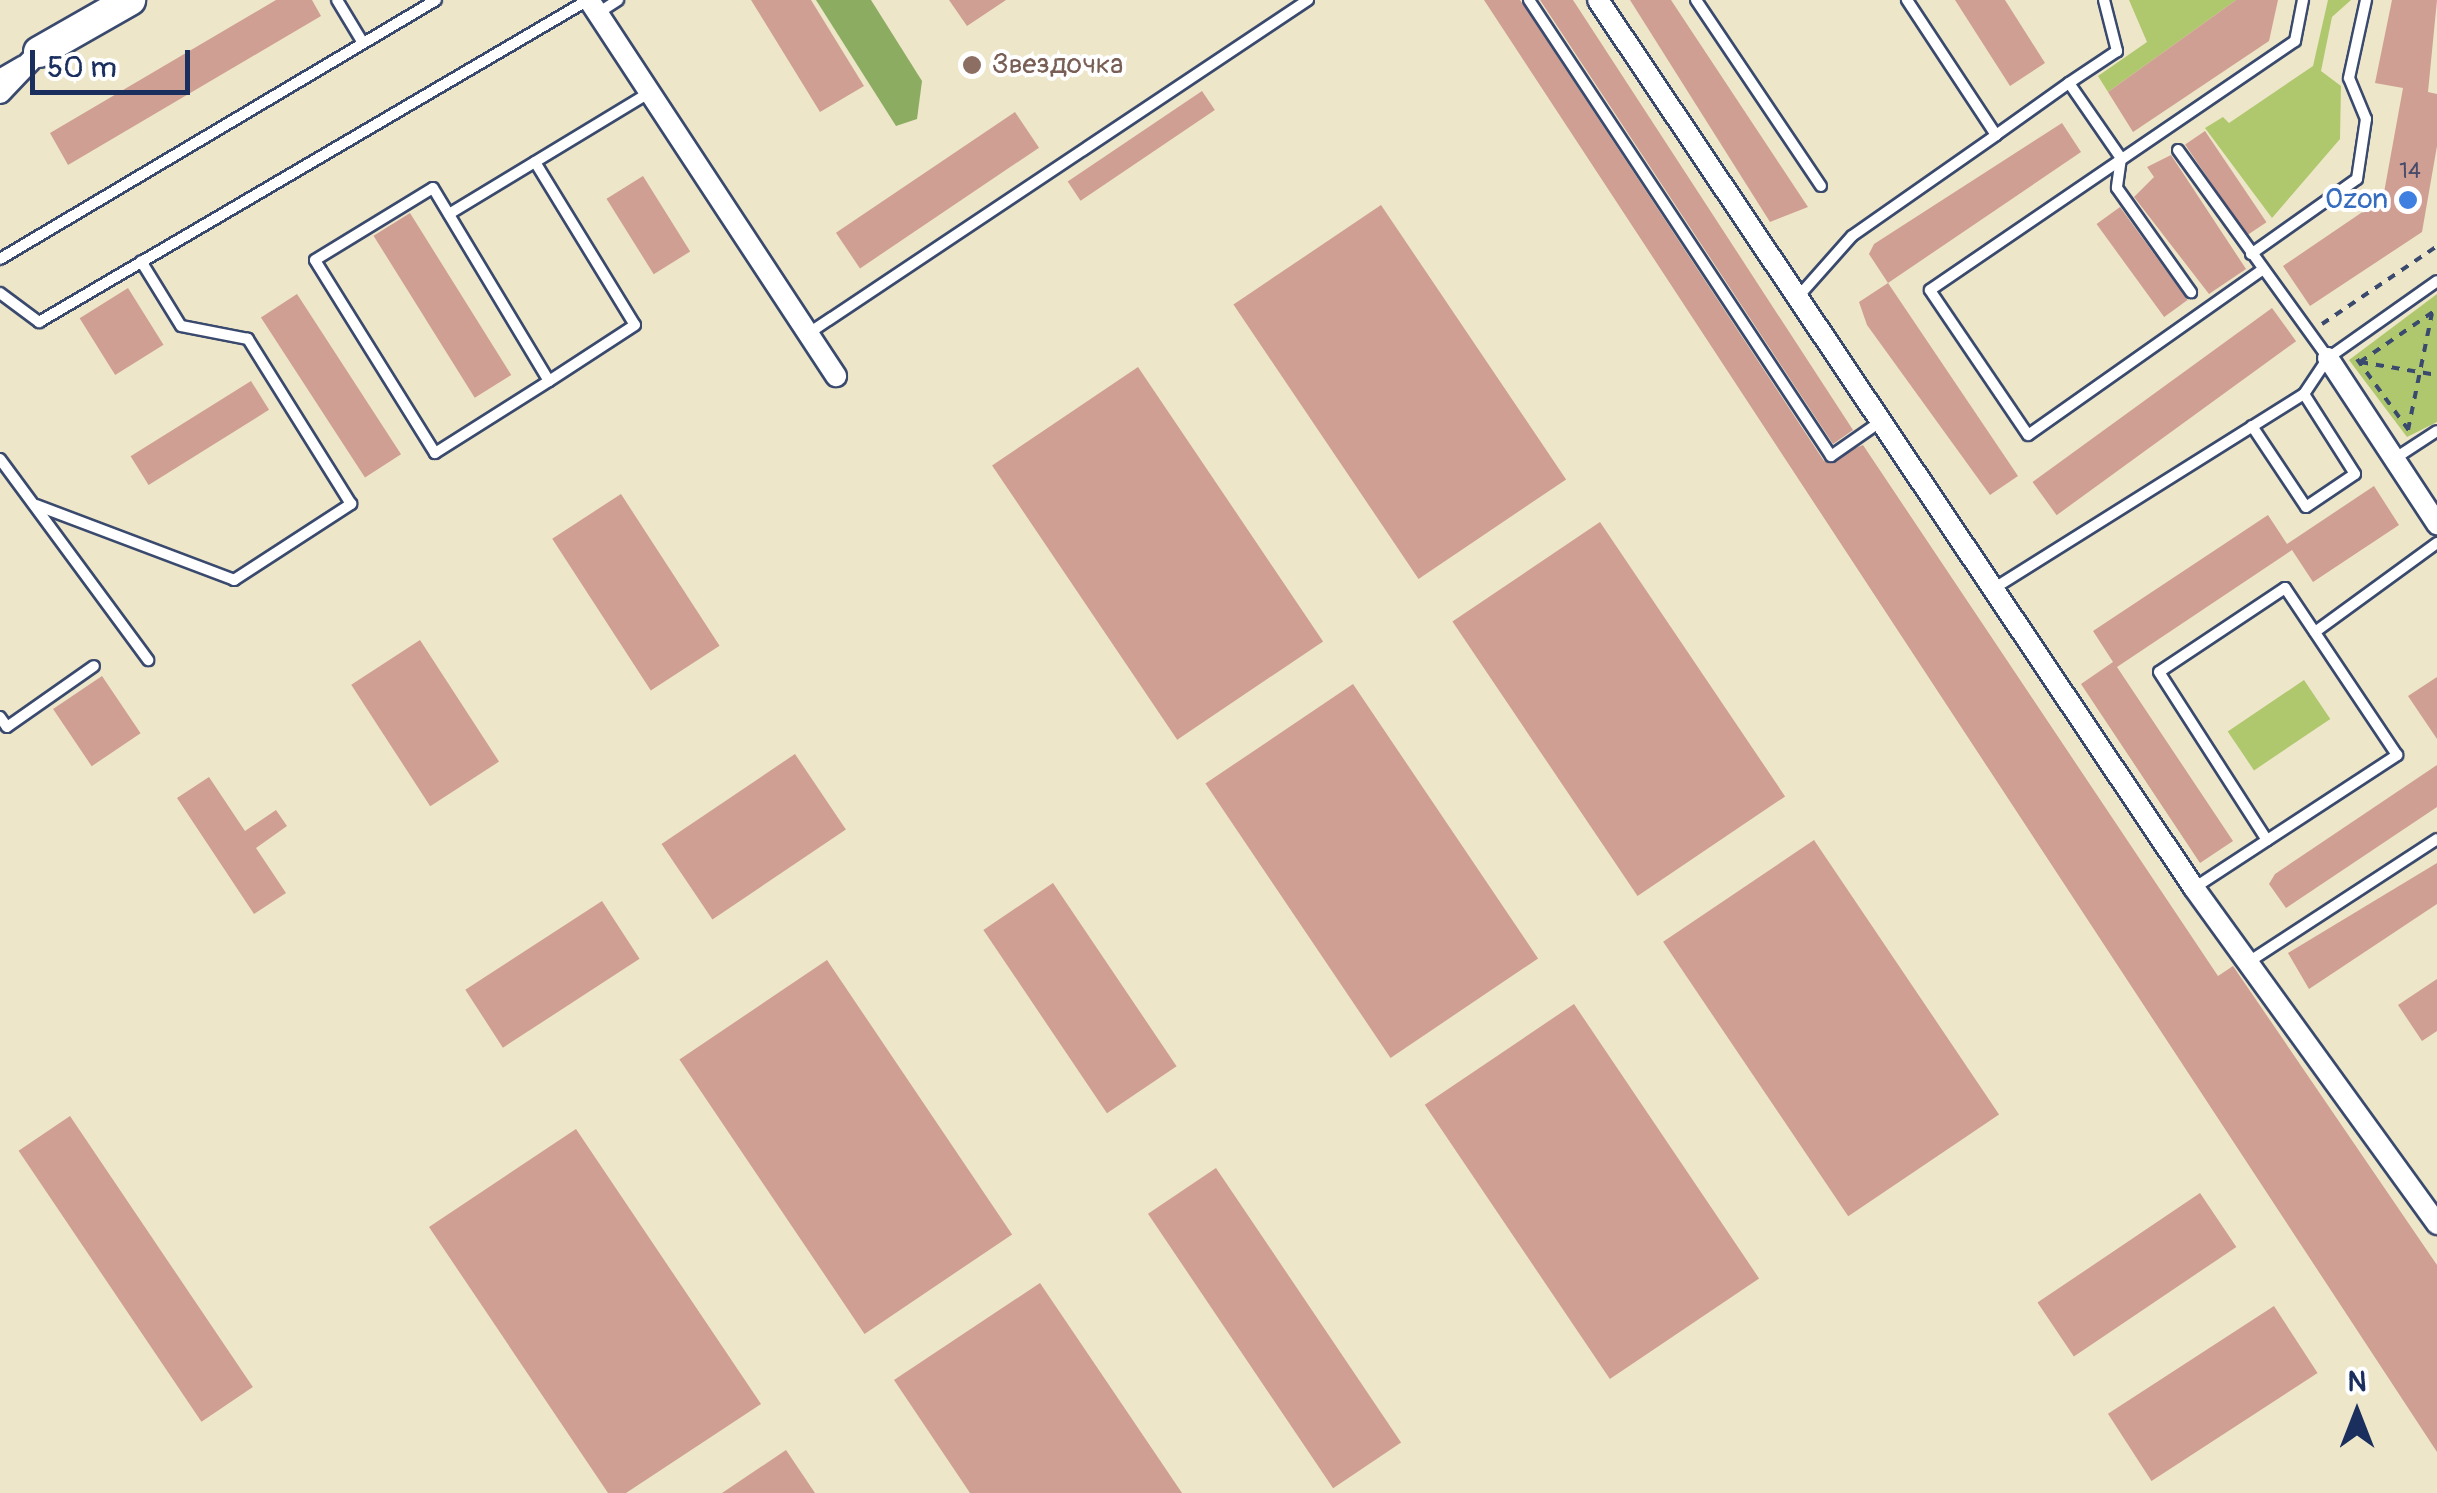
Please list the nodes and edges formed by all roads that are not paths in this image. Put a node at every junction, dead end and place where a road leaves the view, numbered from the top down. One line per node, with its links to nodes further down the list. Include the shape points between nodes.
1 (130, 0): 15 (street)
2 (338, 0): 14 (lane)
3 (436, 0): 14 (lane)
4 (618, 0): 13 (lane)
5 (1308, 0): 34 (lane)
6 (1530, 0): 39 (lane, via 1831,456)
7 (1598, 0): 33 (street)
8 (1696, 0): 24 (lane)
9 (1907, 0): 20 (lane)
10 (2104, 0): 17 (lane, via 2117,51)
11 (2303, 0): 22 (lane, via 2295,41)
12 (2366, 0): 26 (lane, via 2349,78 2366,119 2357,179)
13 (591, 5): 18 (street); 28 (lane)
14 (363, 43): 27 (lane)
15 (39, 52): 16 (lane); 19 (street)
16 (0, 74)
17 (2070, 84): 20 (lane); 22 (lane)
18 (650, 92): 23 (lane); 34 (street)
19 (0, 93)
20 (1996, 135): 33 (lane, via 1852,236)
21 (2178, 150): 26 (lane)
22 (2120, 158): 29 (lane, via 1930,290 2028,435); 32 (lane, via 2117,188)
23 (535, 162): 25 (lane); 37 (lane, via 635,325)
24 (1821, 186)
25 (449, 214): 37 (lane); 37 (lane, via 433,188 315,260 434,453)
26 (2250, 254): 29 (lane)
27 (0, 258)
28 (142, 260): 31 (lane, via 38,322); 44 (lane, via 181,326 248,339 351,504 234,580)
29 (2262, 270): 35 (lane)
30 (2437, 281): 35 (lane)
31 (0, 292)
32 (2191, 292)
33 (1796, 299): 39 (street)
34 (808, 334): 36 (street)
35 (2328, 358): 38 (lane); 43 (street)
36 (836, 376)
37 (549, 381)
38 (2304, 394): 40 (lane); 40 (lane, via 2355,474 2306,507)
39 (1880, 422): 47 (street)
40 (2252, 426): 47 (lane)
41 (2437, 430): 43 (lane)
42 (0, 459): 44 (lane)
43 (2393, 460): 45 (street)
44 (36, 505): 49 (lane)
45 (2437, 524)
46 (2437, 544): 48 (lane)
47 (1992, 590): 54 (street)
48 (2314, 632): 52 (lane, via 2397,755); 52 (lane, via 2285,588 2159,672)
49 (148, 660)
50 (94, 666): 51 (lane, via 7,727)
51 (0, 717)
52 (2267, 840): 54 (lane)
53 (2437, 840): 55 (lane)
54 (2194, 888): 55 (street)
55 (2250, 961): 56 (street)
56 (2437, 1224)

